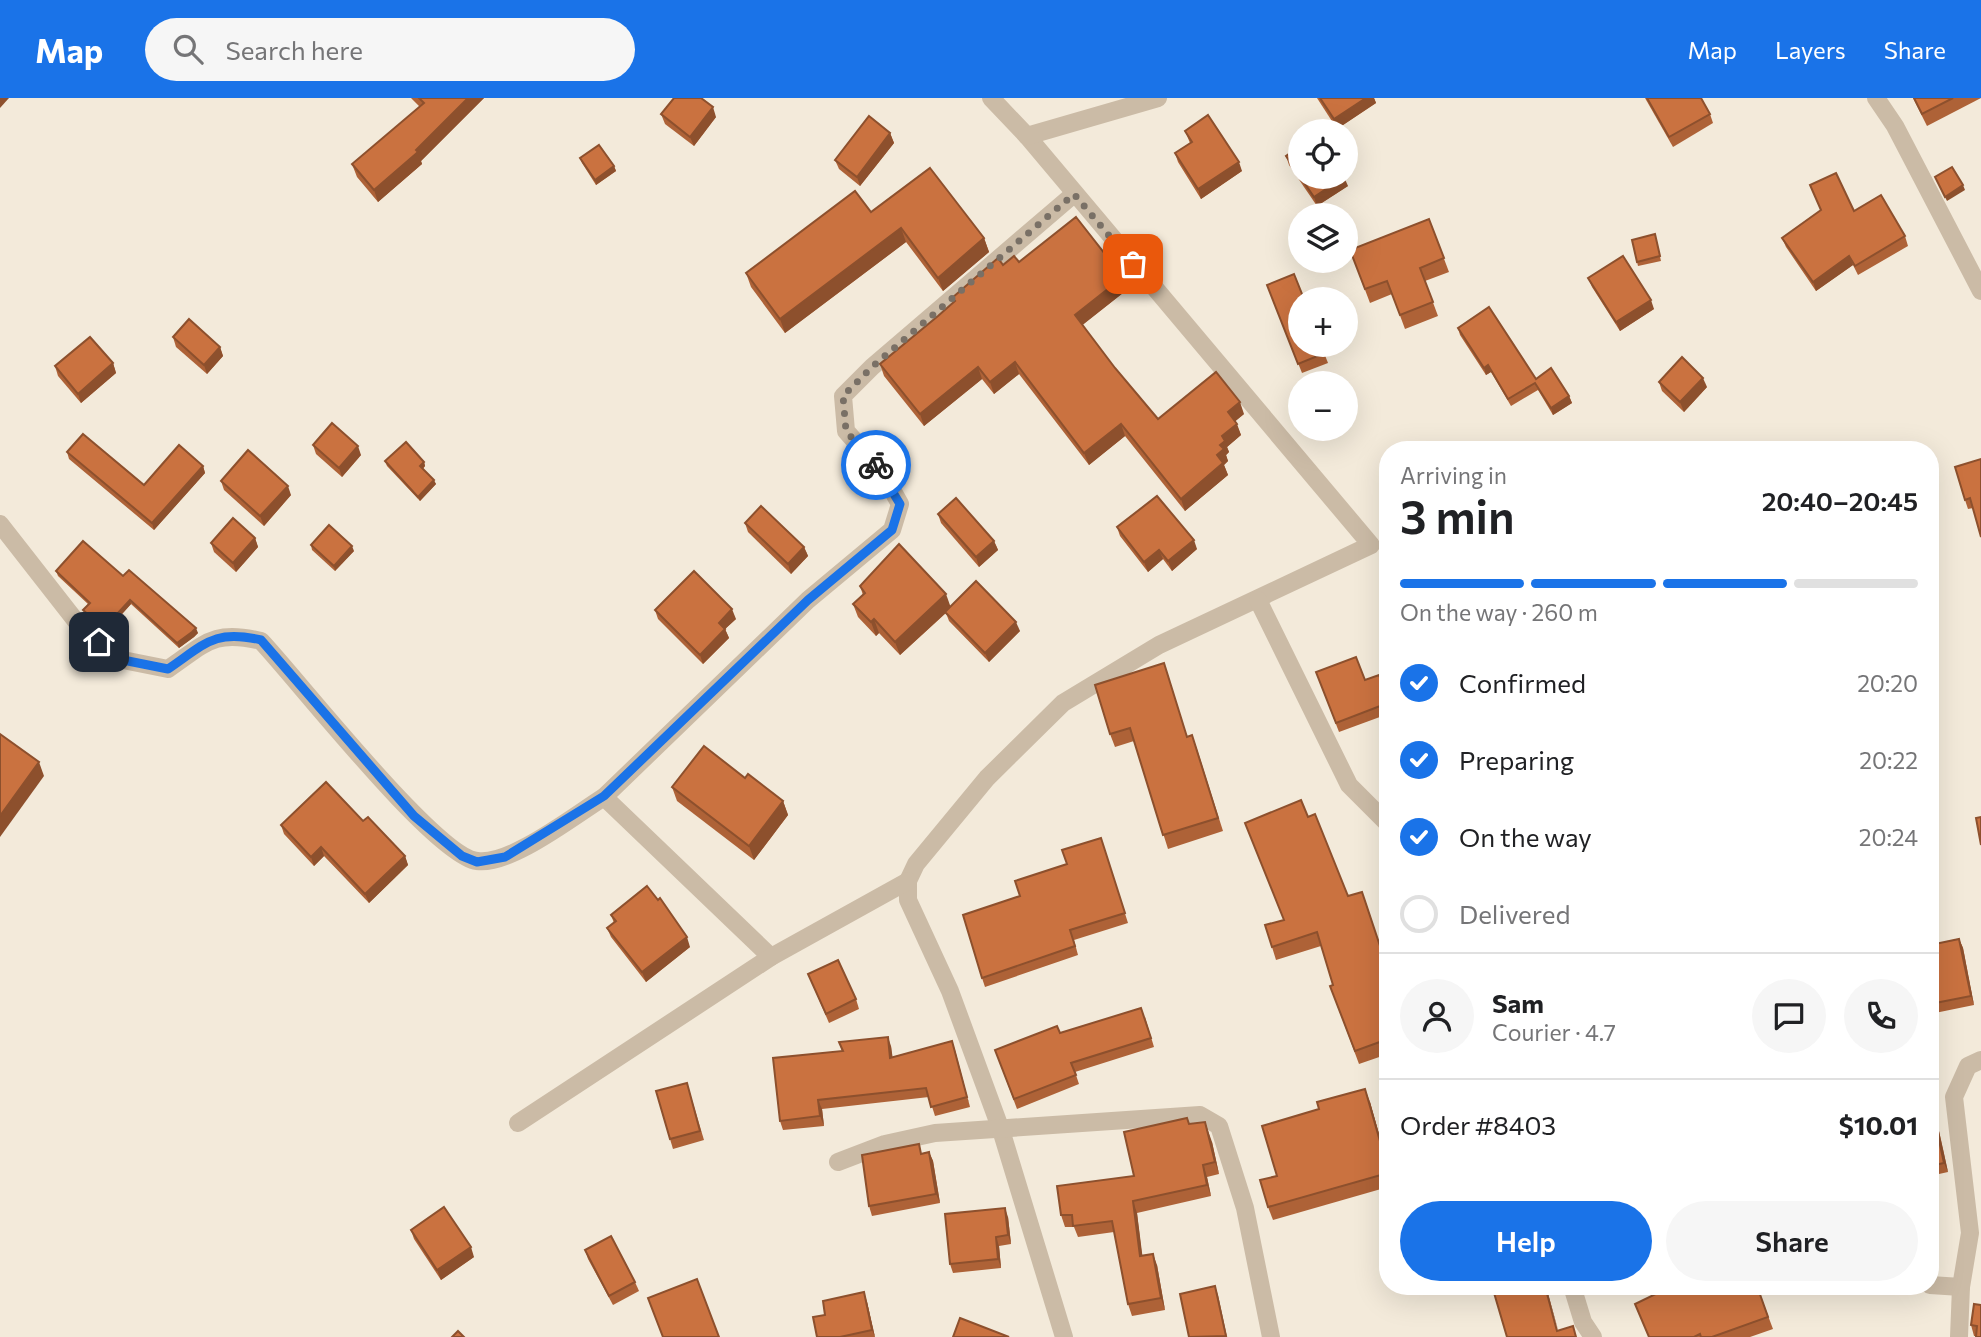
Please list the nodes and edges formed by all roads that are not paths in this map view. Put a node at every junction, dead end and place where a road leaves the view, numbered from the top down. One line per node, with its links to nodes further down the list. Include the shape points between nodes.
1 (991, 98): 4 (street)
2 (1158, 98): 4 (street)
3 (1876, 98): 6 (street)
4 (1027, 136): 5 (street)
5 (1074, 194): 8 (street); 10 (street, via 843,396 846,431 882,472 900,504 892,530 808,600)
6 (1981, 291)
7 (0, 524): 10 (street, via 79,625 118,659 168,669 214,638 235,634 261,640 414,816 462,856 477,862 505,857)
8 (1379, 544): 9 (street)
9 (1258, 600): 11 (street, via 1349,785); 12 (street, via 1159,645 1057,708 987,778 916,864)
10 (604, 796): 13 (street)
11 (1379, 815)
12 (908, 881): 13 (street); 16 (street, via 908,900 950,991)
13 (771, 957): 15 (street)
14 (1981, 1060): 19 (street, via 1968,1066 1954,1097 1970,1233)
15 (518, 1124)
16 (1001, 1130): 17 (street, via 935,1133 884,1144); 21 (street); 22 (street, via 1199,1115 1219,1126 1245,1208)
17 (838, 1162)
18 (1939, 1286): 19 (street)
19 (1961, 1287): 24 (street)
20 (1575, 1295): 23 (street)
21 (1064, 1337)
22 (1271, 1337)
23 (1593, 1337)
24 (1959, 1337)

